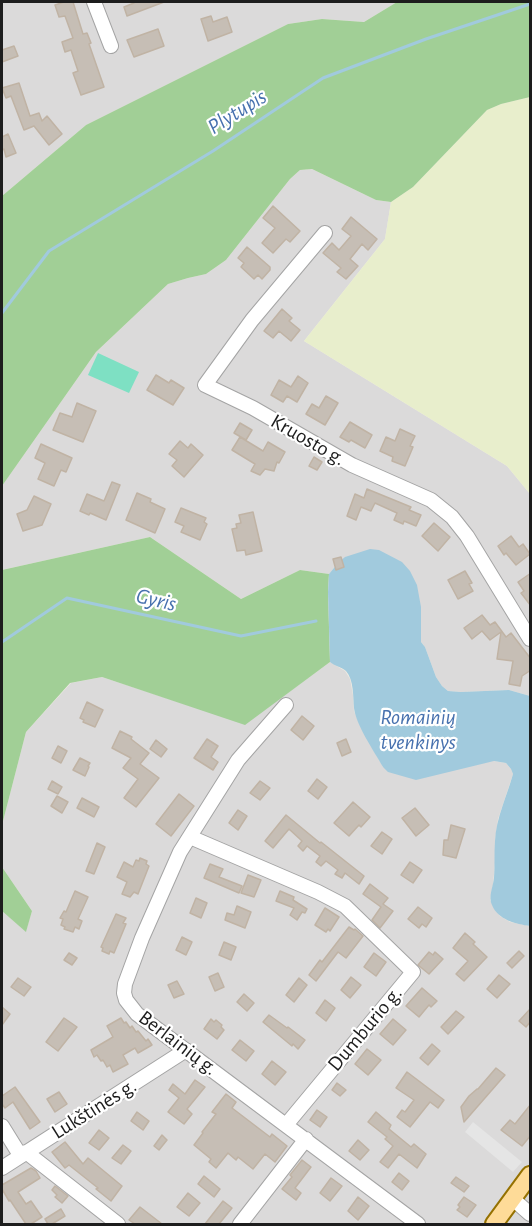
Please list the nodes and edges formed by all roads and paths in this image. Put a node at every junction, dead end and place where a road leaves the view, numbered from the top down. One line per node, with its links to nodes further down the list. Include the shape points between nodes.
1 (94, 2): 2 (street)
2 (111, 46)
3 (325, 233): 4 (street, Kruosto g., via 252,320 205,385 352,465 431,500 452,517 466,536)
4 (531, 639)
5 (286, 705): 6 (street, Berlainių g., via 238,760)
6 (190, 837): 7 (street, Berlainių g., via 142,938 124,993 137,1014); 8 (street, Dumburio g., via 345,906 413,972)
7 (186, 1050): 8 (street, Berlainių g.); 11 (street, Lukštinės g.)
8 (286, 1125): 10 (street, Berlainių g.)
9 (2, 1126): 11 (street)
10 (306, 1139): 17 (street); 18 (street, Berlainių g.)
11 (23, 1154): 12 (street, Lukštinės g.); 16 (street)
12 (2, 1168)
13 (531, 1175): 14 (main road)
14 (513, 1199): 15 (street); 19 (main road)
15 (531, 1214)
16 (117, 1224)
17 (240, 1224)
18 (418, 1224)
19 (494, 1224)

